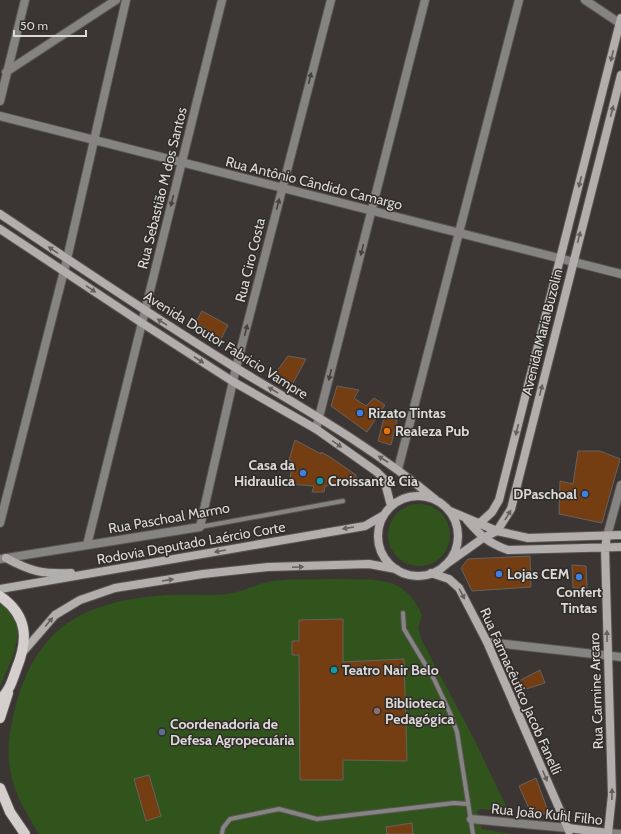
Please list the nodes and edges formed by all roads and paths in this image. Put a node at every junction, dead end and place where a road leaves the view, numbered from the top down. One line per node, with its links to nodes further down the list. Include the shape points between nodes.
1 (25, 0): 10 (street)
2 (116, 0): 10 (street)
3 (126, 0): 14 (street)
4 (222, 0): 15 (street, Rua Sebastião M dos Santos)
5 (331, 0): 16 (street, Rua Ciro Costa, one-way to 5)
6 (424, 0): 17 (street)
7 (519, 0): 20 (street)
8 (585, 0): 9 (street)
9 (621, 22): 22 (main road, Avenida Maria Buzolin, one-way to 22)
10 (6, 72): 12 (street)
11 (621, 75): 23 (main road, Avenida Maria Buzolin, one-way to 11)
12 (0, 101)
13 (0, 116): 14 (street, Rua Antônio Cândido Camargo)
14 (94, 140): 15 (street, Rua Antônio Cândido Camargo); 21 (street)
15 (182, 163): 16 (street, Rua Antônio Cândido Camargo); 26 (street, Rua Sebastião M dos Santos, one-way to 26)
16 (282, 188): 17 (street, Rua Antônio Cândido Camargo); 28 (street, Rua Ciro Costa, one-way to 16)
17 (372, 212): 20 (street, Rua Antônio Cândido Camargo); 30 (street, one-way to 30)
18 (0, 214): 21 (main road, Avenida Doutor Fabricio Vampre, one-way to 18)
19 (0, 229): 24 (main road, Avenida Doutor Fabricio Vampre)
20 (460, 234): 22 (street, Rua Antônio Cândido Camargo); 32 (street)
21 (67, 259): 24 (street); 26 (main road, Avenida Doutor Fabricio Vampre)
22 (561, 259): 23 (street, Rua Antônio Cândido Camargo); 41 (main road, Avenida Maria Buzolin, one-way to 41, via 499,500 492,512)
23 (573, 262): 25 (street, Rua Antônio Cândido Camargo); 43 (main road, Avenida Maria Buzolin, one-way to 23, via 511,510)
24 (64, 271): 27 (main road, Avenida Doutor Fabricio Vampre, one-way to 27); 40 (street)
25 (621, 274)
26 (145, 311): 27 (street, Rua Sebastião M dos Santos); 28 (main road, Avenida Doutor Fabricio Vampre, one-way to 26)
27 (142, 323): 29 (main road, Avenida Doutor Fabricio Vampre, one-way to 29); 47 (street, Rua Sebastião M dos Santos)
28 (236, 368): 29 (street, Rua Ciro Costa); 30 (main road, Avenida Doutor Fabricio Vampre, one-way to 28)
29 (232, 381): 31 (main road, Avenida Doutor Fabricio Vampre); 42 (street, Rua Ciro Costa)
30 (319, 417): 31 (street); 32 (main road, Avenida Doutor Fabricio Vampre, one-way to 30)
31 (316, 430): 36 (main road, Avenida Doutor Fabricio Vampre, one-way to 36, via 384,479)
32 (398, 469): 34 (main road, Avenida Doutor Fabricio Vampre)
33 (621, 485): 45 (street)
34 (436, 500): 36 (main road, via 412,496); 37 (main road)
35 (343, 501): 42 (lane, Rua Paschoal Marmo)
36 (391, 506): 38 (main road)
37 (450, 511): 39 (main road); 51 (main road, via 456,522 457,545 453,556)
38 (384, 515): 52 (main road, via 378,538 384,556); 53 (main road, Rodovia Deputado Laércio Corte, one-way to 53, via 365,526)
39 (467, 519): 41 (main road); 46 (main road)
40 (0, 523)
41 (480, 523): 43 (main road)
42 (200, 527): 47 (street, Rua Paschoal Marmo)
43 (497, 531): 45 (main road, via 528,538); 46 (main road, Avenida Maria Buzolin)
44 (621, 535): 45 (main road)
45 (607, 536): 49 (main road, Rua Carmine Arcaro)
46 (483, 538): 49 (main road, via 508,550); 51 (main road, Avenida Maria Buzolin)
47 (87, 545): 50 (street, Rua Paschoal Marmo)
48 (621, 547): 49 (main road)
49 (606, 548): 60 (main road, Rua Carmine Arcaro, one-way to 49)
50 (3, 558): 53 (main road, via 28,570 48,574)
51 (445, 565): 54 (main road)
52 (396, 569): 54 (main road, via 407,574); 59 (main road, one-way to 52, via 55,615 80,600 115,588 268,567 369,564)
53 (108, 572): 55 (main road, Rodovia Deputado Laércio Corte)
54 (431, 573): 58 (main road, Rua Farmacêutico Jacob Fanelli, one-way to 58, via 449,579 459,588)
55 (0, 589)
56 (0, 596): 59 (main road, via 11,604 23,626)
57 (403, 613): 66 (lane, via 404,629 434,679 457,732)
58 (487, 642): 60 (street); 68 (main road, Rua Farmacêutico Jacob Fanelli, one-way to 68)
59 (23, 652): 62 (main road)
60 (607, 656): 61 (street); 69 (main road, Rua Carmine Arcaro, one-way to 60, via 612,795)
61 (621, 657)
62 (8, 691): 63 (main road); 64 (main road)
63 (0, 700)
64 (0, 718)
65 (0, 788): 70 (main road, via 10,812)
66 (468, 804): 67 (lane); 71 (lane, via 454,803 317,818 279,809 230,819)
67 (471, 819): 68 (street, Rua João Kuhl Filho); 72 (lane)
68 (569, 831): 69 (main road, Rua João Kuhl Filho)
69 (608, 833): 73 (street, Rua João Kuhl Filho)
70 (25, 834)
71 (222, 834)
72 (473, 834)
73 (620, 834)

